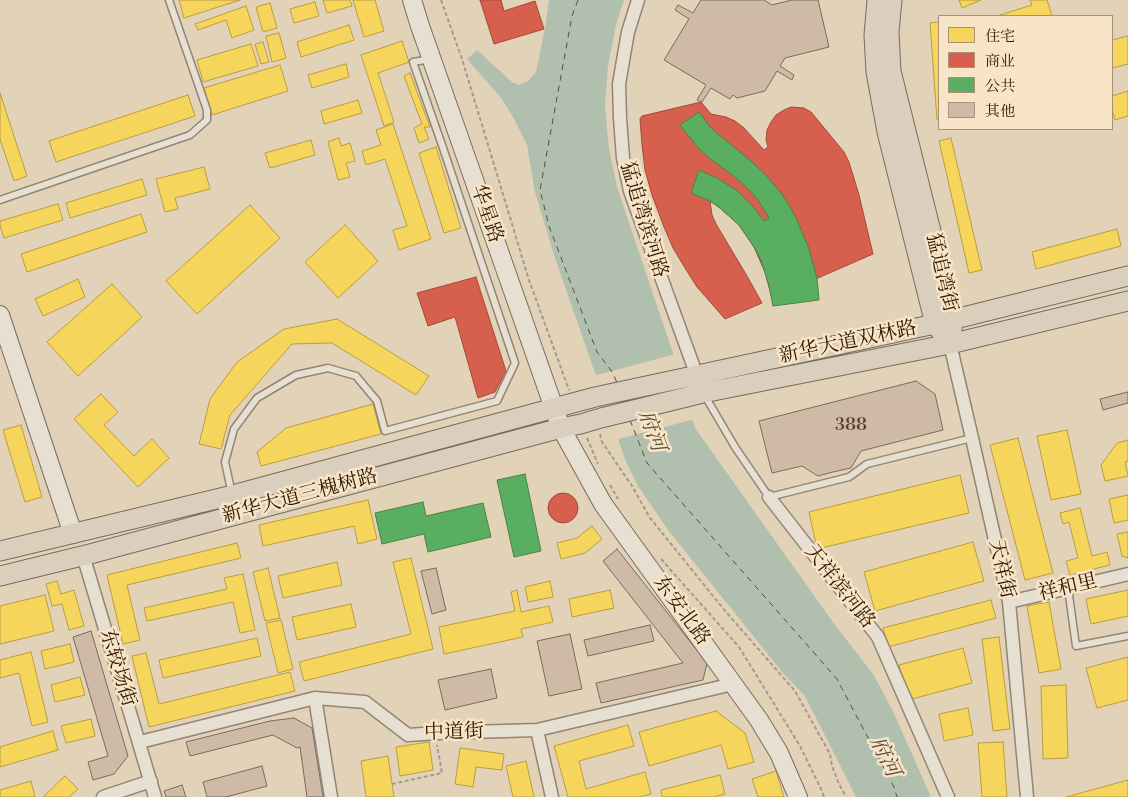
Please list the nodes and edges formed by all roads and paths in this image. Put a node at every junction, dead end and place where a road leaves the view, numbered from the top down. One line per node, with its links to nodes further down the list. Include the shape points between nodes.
1 (170, 0): 7 (lane, via 208,120 190,135)
2 (412, 0): 6 (street, 华星路)
3 (638, 0): 13 (street, 猛追湾滨河路, via 628,32 619,84 623,158 630,191)
4 (877, 0): 11 (main road, 猛追湾街, via 874,35 876,72 887,132)
5 (892, 0): 11 (main road, 猛追湾街, via 889,32 892,72)
6 (431, 59): 14 (street, 华星路); 18 (lane, via 413,62 515,363 497,401 385,431 377,401 356,376 328,368 296,376 257,398 234,429 225,462)
7 (0, 200)
8 (1128, 276): 11 (main road, 新华大道双林路)
9 (1128, 301): 12 (main road, 新华大道双林路)
10 (0, 315): 20 (street)
11 (944, 321): 12 (main road, 猛追湾街); 13 (main road, 新华大道双林路)
12 (950, 344): 13 (main road, 新华大道双林路); 17 (street, 天祥街)
13 (694, 386): 14 (main road, 新华大道三槐树路, via 595,397); 15 (main road, 新华大道三槐树路); 19 (lane, 天祥滨河路)
14 (554, 408): 16 (street, 华星路); 18 (main road, 新华大道三槐树路)
15 (598, 419): 16 (main road, 新华大道三槐树路); 40 (path, via 602,442 650,518 795,691 830,754)
16 (561, 428): 22 (main road, 新华大道三槐树路); 28 (street, 东安北路, via 603,504)
17 (972, 438): 19 (lane, via 867,464 849,477); 26 (street, 天祥街)
18 (233, 495): 20 (main road, 新华大道三槐树路)
19 (769, 497): 41 (street, 天祥滨河路, via 878,638)
20 (73, 534): 21 (main road, 新华大道三槐树路)
21 (0, 551)
22 (83, 555): 24 (main road, 新华大道三槐树路); 32 (street, 东较场街)
23 (1128, 574): 25 (street, 祥和里)
24 (0, 576)
25 (1068, 588): 26 (street, 祥和里); 27 (lane, via 1076,646)
26 (1009, 602): 42 (street, 天祥街)
27 (1128, 636)
28 (733, 684): 30 (street, 中道街); 39 (street, 东安北路, via 778,753)
29 (315, 698): 31 (street, 中道街, via 365,702 408,735); 32 (street, 中道街); 37 (street)
30 (537, 730): 31 (street, 中道街); 38 (street)
31 (440, 733): 34 (path, via 437,744 442,774)
32 (140, 742): 33 (street, 东较场街)
33 (151, 781): 35 (street); 36 (street, 东较场街)
34 (392, 784)
35 (103, 797)
36 (155, 797)
37 (331, 797)
38 (552, 797)
39 (798, 797)
40 (846, 797)
41 (948, 797)
42 (1027, 797)

